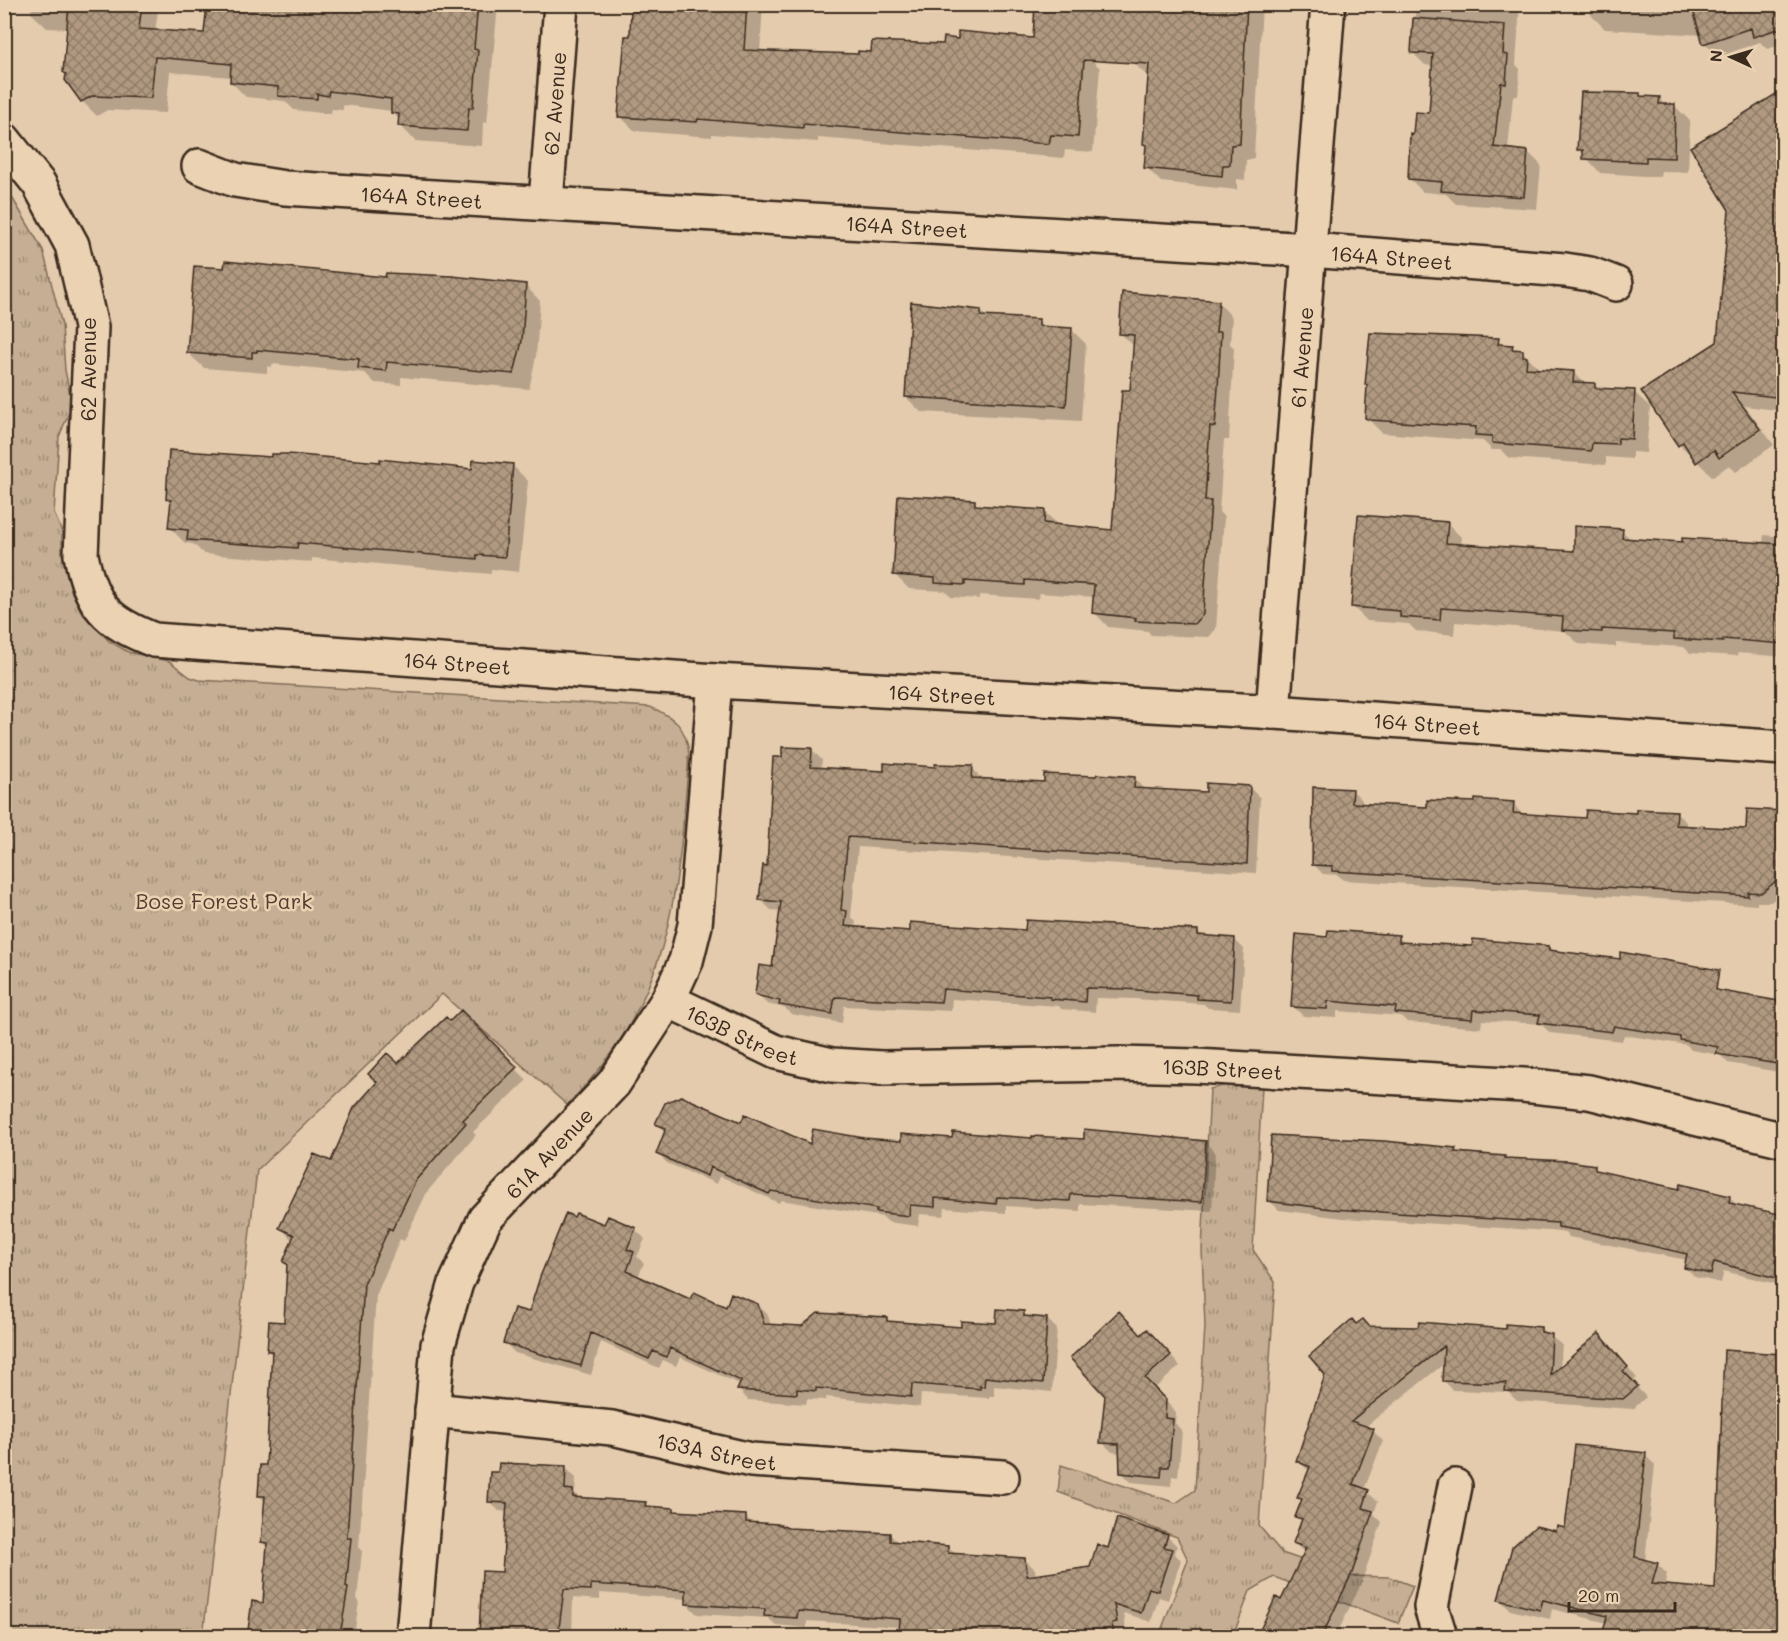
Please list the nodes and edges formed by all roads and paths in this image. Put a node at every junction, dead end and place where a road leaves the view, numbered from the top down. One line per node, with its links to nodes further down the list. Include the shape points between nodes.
1 (561, 4): 5 (street, 62 Avenue)
2 (1328, 4): 6 (street, 61 Avenue)
3 (4, 140): 8 (street, 62 Avenue, via 27,167 72,245 92,327 81,555 95,600)
4 (199, 166): 5 (street, 164A Street, via 235,180 285,188)
5 (546, 202): 6 (street, 164A Street)
6 (1310, 250): 7 (street, 164A Street, via 1565,270); 10 (street, 61 Avenue)
7 (1616, 284)
8 (107, 614): 9 (street, 164 Street, via 134,633 172,643)
9 (715, 681): 10 (street, 164 Street); 12 (street, 61A Avenue, via 695,925 686,961)
10 (1273, 712): 11 (street, 164 Street)
11 (1784, 748)
12 (668, 1000): 13 (street, 163B Street, via 776,1052 832,1065 1196,1066 1523,1085 1589,1092); 14 (street, 61A Avenue, via 614,1083 485,1219 456,1283 438,1346)
13 (1784, 1140)
14 (432, 1410): 15 (street, 163A Street, via 612,1428 751,1460); 17 (street, 61A Avenue)
15 (1002, 1477)
16 (1455, 1486): 18 (street, via 1431,1607)
17 (413, 1636)
18 (1440, 1636)

